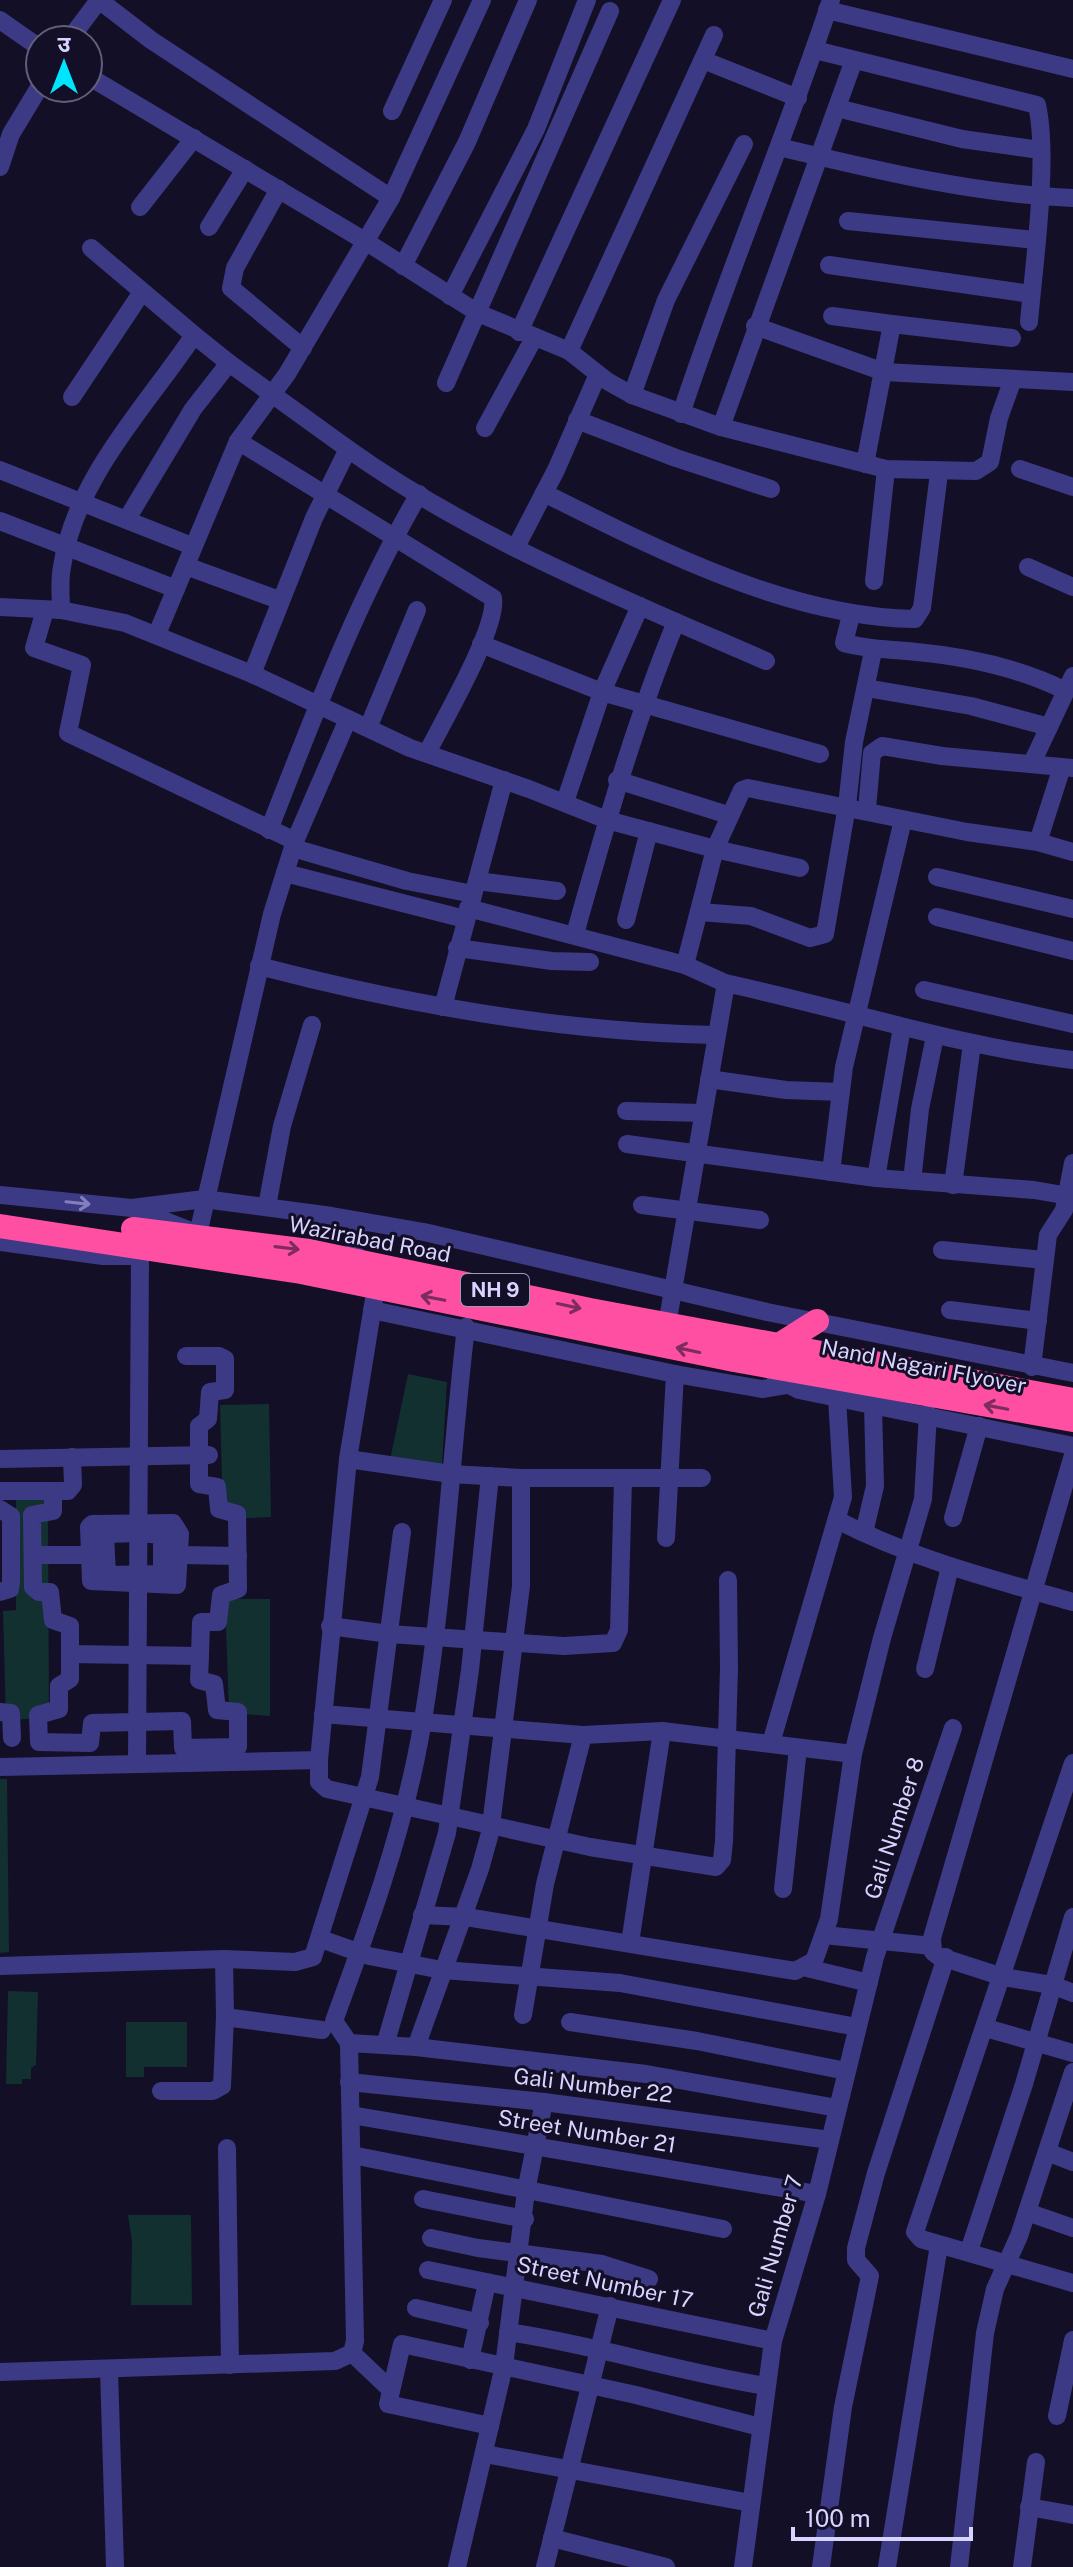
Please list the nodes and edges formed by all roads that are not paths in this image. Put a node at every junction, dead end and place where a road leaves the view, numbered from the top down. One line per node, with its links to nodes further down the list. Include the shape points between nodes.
1 (99, 0): 10 (street); 31 (street)
2 (443, 0): 21 (street)
3 (482, 0): 31 (street)
4 (528, 0): 40 (street, via 467,142)
5 (587, 0): 43 (street, via 536,129)
6 (672, 0): 50 (street)
7 (829, 5): 13 (street); 16 (street)
8 (610, 11): 44 (street)
9 (0, 20): 12 (street)
10 (81, 24)
11 (714, 35): 14 (street)
12 (24, 37)
13 (815, 50): 15 (street); 18 (street)
14 (703, 60): 18 (street); 53 (street)
15 (854, 60): 20 (street); 25 (street, via 1037,105)
16 (1073, 69)
17 (104, 85): 22 (street)
18 (798, 98): 24 (street)
19 (29, 104): 27 (street)
20 (837, 108): 25 (street, via 962,139); 26 (street)
21 (392, 111)
22 (194, 138): 28 (street); 33 (street)
23 (744, 144): 61 (street, via 666,300)
24 (779, 147): 26 (street); 63 (street)
25 (1040, 150): 30 (street)
26 (820, 157): 30 (street); 48 (street)
27 (0, 167)
28 (245, 169): 29 (street); 35 (street)
29 (279, 189): 37 (street); 52 (street, via 235,268 231,288)
30 (1038, 197): 32 (street); 36 (street)
31 (391, 198): 37 (street)
32 (1073, 198)
33 (140, 207)
34 (848, 221): 36 (street)
35 (209, 227)
36 (1035, 240): 42 (street)
37 (365, 241): 40 (street); 52 (street)
38 (91, 248): 41 (street)
39 (829, 265): 42 (street)
40 (403, 266): 43 (street)
41 (142, 292): 49 (street); 62 (street)
42 (1031, 294): 46 (street)
43 (450, 296): 44 (street)
44 (478, 313): 50 (street); 59 (street)
45 (832, 316): 47 (street)
46 (1029, 322)
47 (892, 324): 51 (street); 55 (street)
48 (755, 326): 55 (street); 65 (street)
49 (194, 335): 54 (street); 79 (street, via 140,407)
50 (527, 335): 53 (street); 66 (street)
51 (1012, 338)
52 (303, 348): 60 (street)
53 (569, 351): 56 (street)
54 (229, 363): 60 (street); 80 (street, via 193,409)
55 (884, 372): 57 (street); 69 (street)
56 (598, 374): 61 (street); 64 (street)
57 (1013, 379): 58 (street); 73 (street, via 990,462 985,468)
58 (1073, 382)
59 (446, 383)
60 (271, 395): 67 (street); 68 (street)
61 (632, 395): 63 (street)
62 (72, 397)
63 (681, 414): 65 (street)
64 (577, 420): 75 (street); 76 (street)
65 (721, 427): 69 (street)
66 (485, 428)
67 (238, 441): 78 (street); 83 (street)
68 (348, 449): 77 (street); 78 (street)
69 (865, 464): 70 (street)
70 (886, 469): 73 (street); 88 (street)
71 (1020, 469): 74 (street)
72 (0, 470): 79 (street)
73 (939, 473): 96 (street, via 920,616)
74 (1073, 487)
75 (771, 489)
76 (544, 493): 84 (street); 96 (street, via 671,556)
77 (419, 494): 82 (street); 84 (street)
78 (325, 495): 82 (street); 91 (street)
79 (83, 504): 80 (street); 85 (street)
80 (127, 519): 83 (street)
81 (0, 521): 85 (street)
82 (393, 538): 99 (street, via 493,598); 107 (street)
83 (192, 546): 86 (street)
84 (516, 547): 92 (street)
85 (67, 549): 90 (street); 94 (street)
86 (186, 566): 90 (street); 91 (street)
87 (1028, 567): 89 (street)
88 (874, 581)
89 (1073, 587)
90 (176, 589): 98 (street)
91 (279, 600): 102 (street)
92 (640, 606): 97 (street); 105 (street)
93 (0, 607): 94 (street)
94 (53, 610): 98 (street); 123 (street, via 34,648 82,665 68,733)
95 (417, 610): 110 (street)
96 (851, 615): 100 (street, via 844,643)
97 (676, 622): 101 (street); 106 (street)
98 (157, 634): 102 (street)
99 (481, 644): 105 (street); 111 (street)
100 (873, 651): 103 (street, via 959,658); 104 (street)
101 (766, 661)
102 (252, 674): 107 (street)
103 (1070, 684): 109 (street)
104 (866, 688): 109 (street, via 971,706); 118 (street)
105 (602, 692): 106 (street); 117 (street)
106 (643, 701): 112 (street); 116 (street)
107 (318, 704): 108 (street); 123 (street)
108 (348, 719): 110 (street); 126 (street)
109 (1049, 727): 113 (street)
110 (368, 728): 111 (street)
111 (427, 753): 115 (street)
112 (820, 754)
113 (1032, 763): 114 (street); 119 (street, via 882,746 872,753)
114 (1067, 768): 125 (street)
115 (504, 780): 117 (street); 133 (street)
116 (617, 780): 120 (street); 121 (street)
117 (565, 802): 121 (street)
118 (847, 806): 119 (street); 120 (street, via 748,788 737,795); 135 (street, via 825,934 810,938 751,916)
119 (867, 809): 122 (street)
120 (728, 815): 127 (street)
121 (607, 820): 124 (street); 138 (street)
122 (903, 820): 125 (street); 147 (street)
123 (269, 830): 126 (street)
124 (649, 831): 127 (street); 137 (street)
125 (1038, 842): 128 (street)
126 (294, 845): 130 (street); 133 (street)
127 (715, 849): 129 (street); 135 (street)
128 (1073, 852)
129 (800, 868)
130 (285, 873): 133 (street); 143 (street)
131 (937, 877): 134 (street)
132 (557, 891): 133 (street)
133 (471, 901): 138 (street); 139 (street)
134 (1073, 909)
135 (700, 912): 142 (street)
136 (937, 917): 140 (street)
137 (626, 920)
138 (575, 934): 142 (street)
139 (457, 948): 141 (street); 146 (street)
140 (1073, 951)
141 (590, 962)
142 (685, 965): 144 (street)
143 (259, 966): 146 (street); 168 (street)
144 (725, 983): 147 (street); 151 (street)
145 (924, 990): 148 (street)
146 (443, 1007): 151 (street, via 584,1028)
147 (859, 1013): 150 (street); 156 (street)
148 (1073, 1024)
149 (312, 1025): 170 (street, via 282,1126)
150 (902, 1027): 152 (street); 163 (street)
151 (715, 1035): 155 (street)
152 (935, 1036): 153 (street); 164 (street)
153 (972, 1044): 154 (street); 165 (street)
154 (1073, 1060)
155 (709, 1079): 156 (street); 158 (street)
156 (841, 1092): 162 (street)
157 (626, 1111): 158 (street)
158 (702, 1113): 160 (street)
159 (627, 1144): 160 (street)
160 (694, 1152): 162 (street); 171 (street)
161 (1073, 1163): 167 (street)
162 (831, 1172): 163 (street)
163 (876, 1178): 164 (street)
164 (912, 1181): 165 (street)
165 (953, 1185): 167 (street)
166 (0, 1195): 176 (street, one-way to 176)
167 (1069, 1196): 181 (street, via 1048,1235)
168 (204, 1199): 170 (street); 176 (street); 178 (street)
169 (642, 1205): 171 (street)
170 (267, 1206): 174 (street)
171 (685, 1208): 173 (street); 182 (street)
172 (0, 1211): 176 (highway, NH 9)
173 (760, 1220)
174 (359, 1221): 180 (street); 182 (street)
175 (0, 1226): 176 (highway, NH 9)
176 (132, 1234): 177 (street, via 103,1256); 178 (highway, NH 9); 205 (street)
177 (0, 1242)
178 (204, 1243): 180 (highway, Wazirabad Road / NH 9, one-way to 180); 183 (highway, Wazirabad Road / NH 9)
179 (942, 1250): 181 (street)
180 (353, 1260): 187 (highway, Wazirabad Road / NH 9, one-way to 187)
181 (1044, 1260): 186 (street)
182 (673, 1290): 185 (street); 187 (street)
183 (374, 1298): 188 (street); 189 (highway, Wazirabad Road / NH 9, one-way to 183); 208 (street)
184 (950, 1310): 186 (street)
185 (817, 1321): 189 (highway); 192 (street)
186 (1038, 1321): 192 (street)
187 (667, 1325): 189 (highway, Wazirabad Road / NH 9)
188 (466, 1327): 194 (street); 209 (street)
189 (772, 1355): 191 (highway, Nand Nagari Flyover / NH 9); 195 (street)
190 (186, 1356): 203 (street, via 225,1359 225,1390 210,1392 208,1419 199,1426)
191 (818, 1362): 197 (highway, Nand Nagari Flyover / NH 9); 200 (highway, Nand Nagari Flyover / NH 9, one-way to 191)
192 (1032, 1367): 193 (street)
193 (1073, 1373)
194 (675, 1374): 195 (street, via 762,1389); 212 (street)
195 (786, 1385): 196 (street)
196 (837, 1398): 198 (street); 219 (street, via 845,1482)
197 (1073, 1400)
198 (873, 1404): 199 (street); 222 (street, via 875,1486)
199 (928, 1414): 201 (street); 224 (street, via 923,1499)
200 (1073, 1420)
201 (979, 1426): 202 (street); 218 (street)
202 (1073, 1446)
203 (205, 1455): 205 (street); 229 (street, via 199,1484 217,1487 219,1509 237,1514)
204 (1073, 1455): 233 (street)
205 (139, 1456): 206 (street); 220 (street)
206 (72, 1457): 207 (street); 216 (street, via 71,1489)
207 (0, 1459)
208 (348, 1459): 209 (street); 236 (street)
209 (451, 1474): 210 (street); 238 (street)
210 (490, 1476): 211 (street); 239 (street)
211 (521, 1478): 214 (street); 240 (street)
212 (672, 1478): 213 (street); 214 (street); 223 (street)
213 (702, 1478)
214 (623, 1479): 240 (street, via 619,1630 613,1643)
215 (0, 1491): 216 (street)
216 (53, 1491): 226 (street, via 53,1511 32,1515)
217 (0, 1509): 225 (street, via 11,1516)
218 (953, 1518)
219 (837, 1520): 222 (street); 257 (street)
220 (139, 1528): 227 (street, via 92,1524); 228 (street, via 178,1525); 231 (street); 231 (street, via 105,1537 107,1575)
221 (402, 1532): 237 (street)
222 (864, 1533): 224 (street)
223 (666, 1538)
224 (906, 1552): 230 (street); 259 (street)
225 (6, 1554): 234 (street, via 10,1589)
226 (33, 1555): 227 (street); 241 (street, via 33,1587 52,1594 54,1622 69,1624)
227 (89, 1555): 231 (street, via 93,1583)
228 (180, 1555): 229 (street); 231 (street, via 177,1585)
229 (238, 1556): 243 (street, via 238,1589 221,1595 218,1622 201,1622)
230 (950, 1567): 233 (street); 244 (street)
231 (138, 1580): 242 (street)
232 (728, 1580): 255 (street)
233 (1034, 1591): 235 (street); 280 (street)
234 (0, 1592)
235 (1073, 1602)
236 (330, 1626): 237 (street); 246 (street)
237 (389, 1634): 238 (street); 247 (street)
238 (434, 1636): 239 (street); 249 (street)
239 (474, 1638): 240 (street); 250 (street)
240 (515, 1641): 252 (street)
241 (70, 1654): 242 (street); 248 (street, via 70,1679 59,1686 59,1709 38,1715 39,1742 90,1743 92,1723)
242 (138, 1655): 243 (street); 248 (street)
243 (200, 1656): 248 (street, via 199,1680 214,1684 217,1710 238,1712 238,1747 184,1748 182,1721)
244 (925, 1669)
245 (0, 1712): 256 (street, via 11,1713)
246 (323, 1714): 247 (street); 260 (street)
247 (379, 1718): 249 (street); 264 (street)
248 (138, 1722): 262 (street)
249 (422, 1723): 250 (street); 265 (street)
250 (462, 1724): 252 (street); 266 (street)
251 (953, 1728): 278 (street, Gali Number 8)
252 (505, 1729): 254 (street); 267 (street)
253 (662, 1731): 254 (street); 255 (street); 269 (street)
254 (583, 1735): 268 (street)
255 (725, 1737): 257 (street); 269 (street, via 719,1864 692,1866)
256 (12, 1738)
257 (771, 1743): 258 (street)
258 (798, 1748): 259 (street); 270 (street)
259 (853, 1754): 275 (street)
260 (319, 1760): 262 (street); 264 (street, via 319,1782 327,1789)
261 (1073, 1763): 287 (street)
262 (137, 1764): 263 (street)
263 (0, 1767)
264 (365, 1796): 265 (street); 276 (street)
265 (402, 1805): 266 (street); 279 (street)
266 (449, 1814): 267 (street); 271 (street)
267 (491, 1823): 268 (street); 272 (street)
268 (558, 1838): 269 (street); 274 (street)
269 (645, 1857): 277 (street)
270 (783, 1889)
271 (422, 1915): 272 (street); 282 (street)
272 (462, 1917): 274 (street); 285 (street)
273 (1073, 1917): 289 (street)
274 (537, 1930): 277 (street); 286 (street)
275 (824, 1935): 278 (street); 284 (street)
276 (321, 1939): 279 (street); 281 (street, via 313,1957 305,1961)
277 (630, 1943): 284 (street, via 795,1971)
278 (880, 1943): 280 (street); 288 (street, Gali Number 7)
279 (359, 1951): 282 (street); 298 (street, via 334,2021)
280 (939, 1952): 287 (street); 363 (street, via 856,2248 856,2260 870,2276 843,2407)
281 (224, 1959): 283 (street); 292 (street)
282 (406, 1963): 285 (street); 299 (street)
283 (0, 1966)
284 (807, 1968): 288 (street)
285 (442, 1970): 286 (street); 300 (street)
286 (529, 1975): 291 (street); 294 (street, via 648,1988)
287 (1003, 1977): 289 (street); 295 (street)
288 (869, 1983): 294 (street, Gali Number 7)
289 (1052, 1985): 290 (street); 297 (street)
290 (1073, 1993)
291 (523, 2015)
292 (225, 2017): 296 (street); 305 (street, via 222,2086 213,2091)
293 (570, 2022): 302 (street)
294 (857, 2027): 302 (street, Gali Number 7)
295 (986, 2028): 297 (street); 323 (street, via 915,2227 917,2237)
296 (322, 2030)
297 (1036, 2042): 301 (street); 324 (street)
298 (349, 2043): 299 (street); 304 (street)
299 (385, 2045): 300 (street)
300 (416, 2047): 307 (street, via 646,2074)
301 (1073, 2053)
302 (846, 2071): 307 (street, Gali Number 7)
303 (1073, 2072): 312 (street)
304 (349, 2082): 306 (street, Gali Number 22); 308 (street)
305 (161, 2091)
306 (544, 2102): 309 (street, Gali Number 22); 311 (street)
307 (837, 2108): 309 (street, Gali Number 7)
308 (351, 2115): 311 (street, Street Number 21); 313 (street)
309 (830, 2140): 316 (street, Gali Number 7)
310 (227, 2148): 341 (street)
311 (535, 2148): 315 (street); 316 (street, Street Number 21)
312 (1047, 2152): 314 (street); 318 (street)
313 (352, 2155): 315 (street); 339 (street)
314 (1073, 2162)
315 (526, 2191): 319 (street); 321 (street)
316 (817, 2194): 337 (street, Gali Number 7)
317 (423, 2199): 319 (street)
318 (1027, 2212): 320 (street); 326 (street)
319 (525, 2219): 325 (street)
320 (1073, 2228)
321 (723, 2229)
322 (431, 2238): 325 (street)
323 (939, 2245): 324 (street); 364 (street)
324 (969, 2251): 326 (street)
325 (519, 2254): 328 (street, via 602,2264); 331 (street)
326 (1009, 2262): 330 (street); 365 (street, via 997,2277 985,2333)
327 (428, 2270): 329 (street, Street Number 17)
328 (649, 2279)
329 (487, 2283): 331 (street, Street Number 17); 334 (street)
330 (1073, 2283)
331 (516, 2288): 332 (street, Street Number 17); 335 (street)
332 (610, 2306): 337 (street, Street Number 17); 338 (street)
333 (416, 2308): 334 (street)
334 (480, 2323): 340 (street)
335 (508, 2332): 338 (street); 342 (street)
336 (1073, 2340): 348 (street)
337 (773, 2341): 345 (street, Gali Number 7)
338 (599, 2349): 345 (street); 346 (street)
339 (352, 2353): 341 (street, via 335,2361); 347 (street)
340 (470, 2360): 342 (street); 347 (street, via 402,2344)
341 (230, 2365): 343 (street)
342 (504, 2366): 346 (street); 349 (street)
343 (109, 2369): 344 (street); 358 (street)
344 (0, 2372)
345 (766, 2386): 350 (street, Gali Number 7)
346 (588, 2387): 350 (street); 353 (street)
347 (391, 2390): 349 (street, via 388,2404)
348 (1057, 2416)
349 (490, 2426): 351 (street)
350 (760, 2427): 354 (street, Gali Number 7)
351 (485, 2454): 353 (street); 359 (street)
352 (1036, 2462): 355 (street)
353 (569, 2468): 354 (street); 357 (street)
354 (751, 2503): 362 (street, Gali Number 7)
355 (1029, 2507): 356 (street); 366 (street)
356 (1073, 2515)
357 (552, 2538): 360 (street); 361 (street)
358 (115, 2567)
359 (457, 2567)
360 (545, 2567)
361 (666, 2567)
362 (743, 2567)
363 (821, 2567)
364 (887, 2567)
365 (959, 2567)
366 (1022, 2567)

